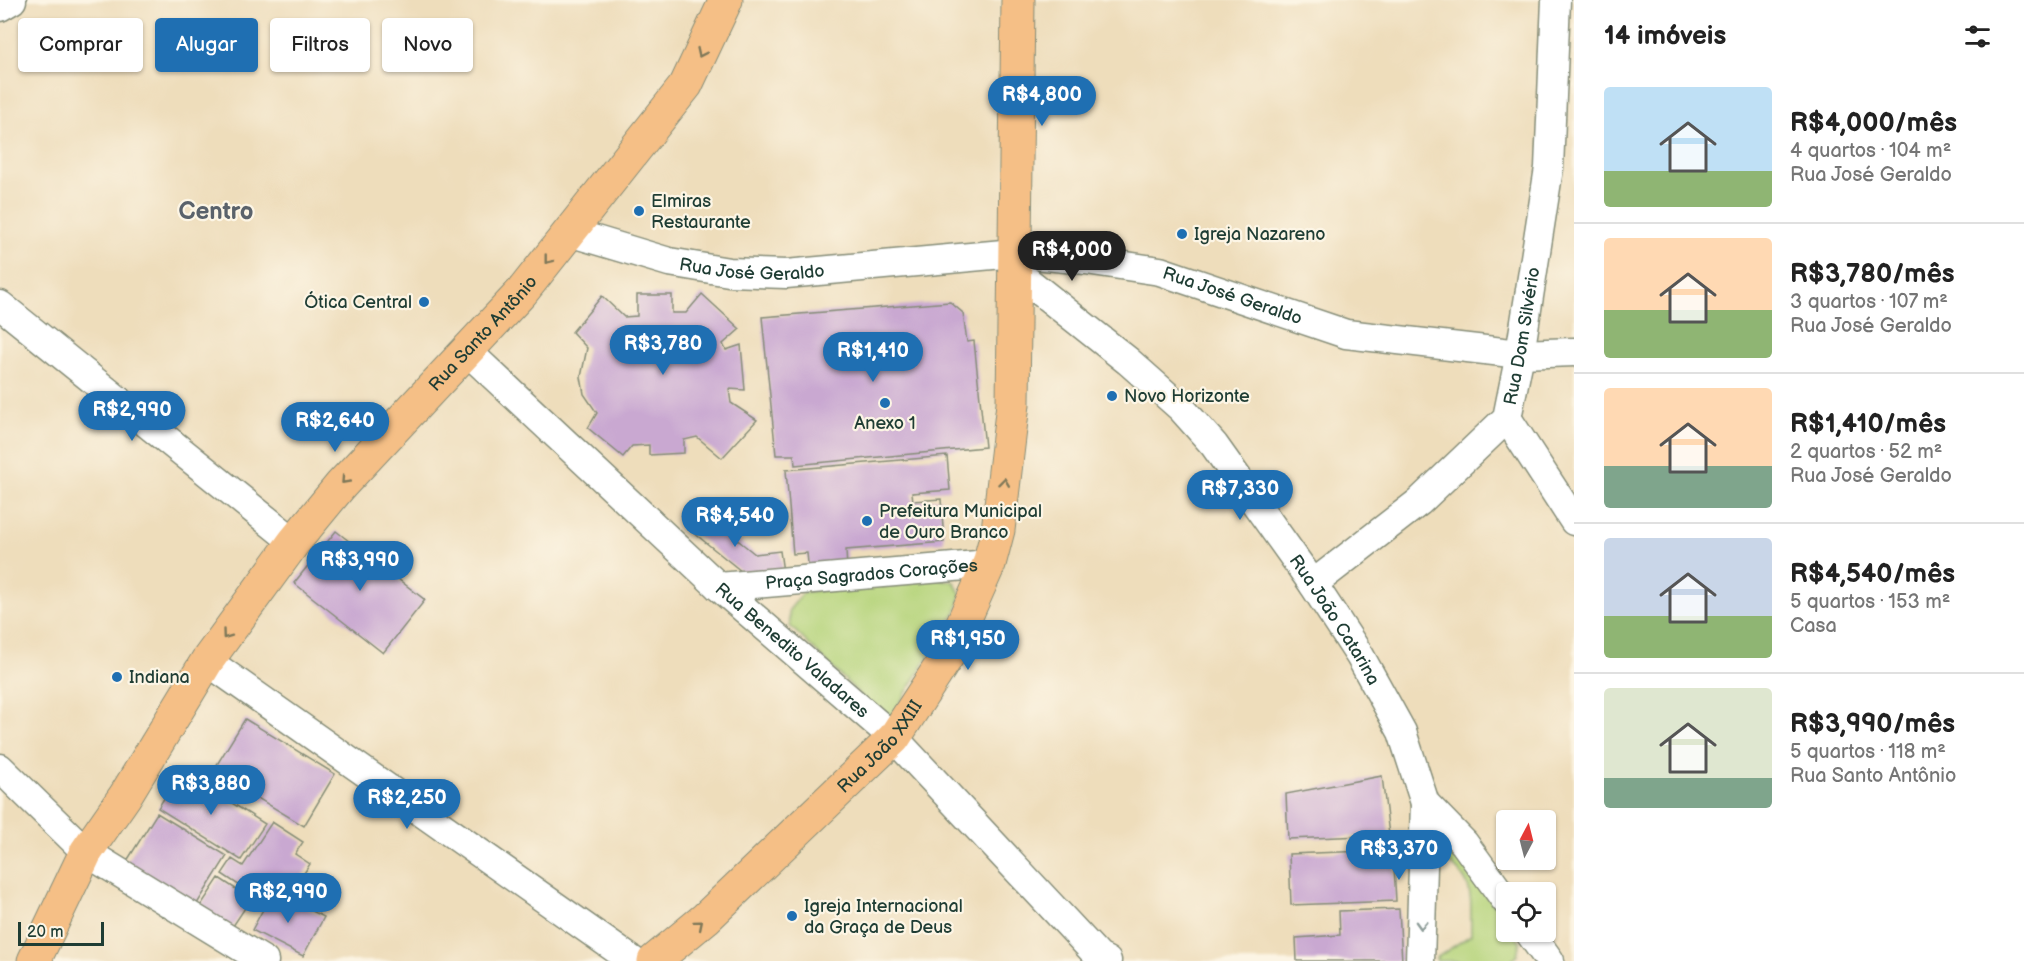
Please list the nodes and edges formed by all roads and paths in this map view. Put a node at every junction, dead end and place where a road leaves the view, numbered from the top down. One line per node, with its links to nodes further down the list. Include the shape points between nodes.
1 (12, 0): 5 (street)
2 (726, 0): 6 (main road, Rua Santo Antônio, one-way to 6, via 686,85)
3 (1018, 0): 7 (main road, Rua João XXIII)
4 (1556, 0): 11 (street, Rua Dom Silvério, via 1549,168)
5 (0, 7)
6 (569, 232): 7 (street, Rua José Geraldo, via 669,262 729,272 786,274); 9 (main road, Rua Santo Antônio, one-way to 9, via 522,292)
7 (1015, 262): 11 (street, Rua José Geraldo, via 1086,260 1160,272 1346,334); 15 (main road, Rua João XXIII, one-way to 7, via 998,530 1013,404); 16 (street, Rua João Catarina, via 1180,408 1214,445)
8 (0, 305): 14 (street)
9 (467, 351): 14 (main road, Rua Santo Antônio, one-way to 14, via 340,485); 17 (street, Rua Benedito Valadares)
10 (1574, 352): 11 (street, Rua José Geraldo)
11 (1520, 354): 12 (street, Rua Dom Silvério)
12 (1507, 418): 13 (street); 16 (street, Rua Dom Silvério, via 1419,502)
13 (1574, 520)
14 (294, 542): 18 (main road, Rua Santo Antônio, one-way to 18)
15 (989, 564): 17 (street, Praça Sagrados Corações); 19 (main road, Rua João XXIII, via 950,652)
16 (1313, 584): 21 (street, Rua João Catarina, via 1360,656 1402,732)
17 (719, 587): 19 (street, Rua Benedito Valadares)
18 (207, 661): 22 (main road, Rua Santo Antônio); 26 (street)
19 (894, 738): 27 (main road, Rua João XXIII, one-way to 19, via 706,918); 28 (street, Rua Benedito Valadares, via 1099,957)
20 (0, 768): 22 (street)
21 (1425, 803): 23 (street, Rua João Catarina, via 1464,843); 29 (street, one-way to 29)
22 (86, 852): 24 (main road, Rua Santo Antônio); 25 (street)
23 (1496, 887)
24 (34, 961)
25 (264, 961)
26 (633, 961)
27 (654, 961)
28 (1107, 961)
29 (1420, 961)

